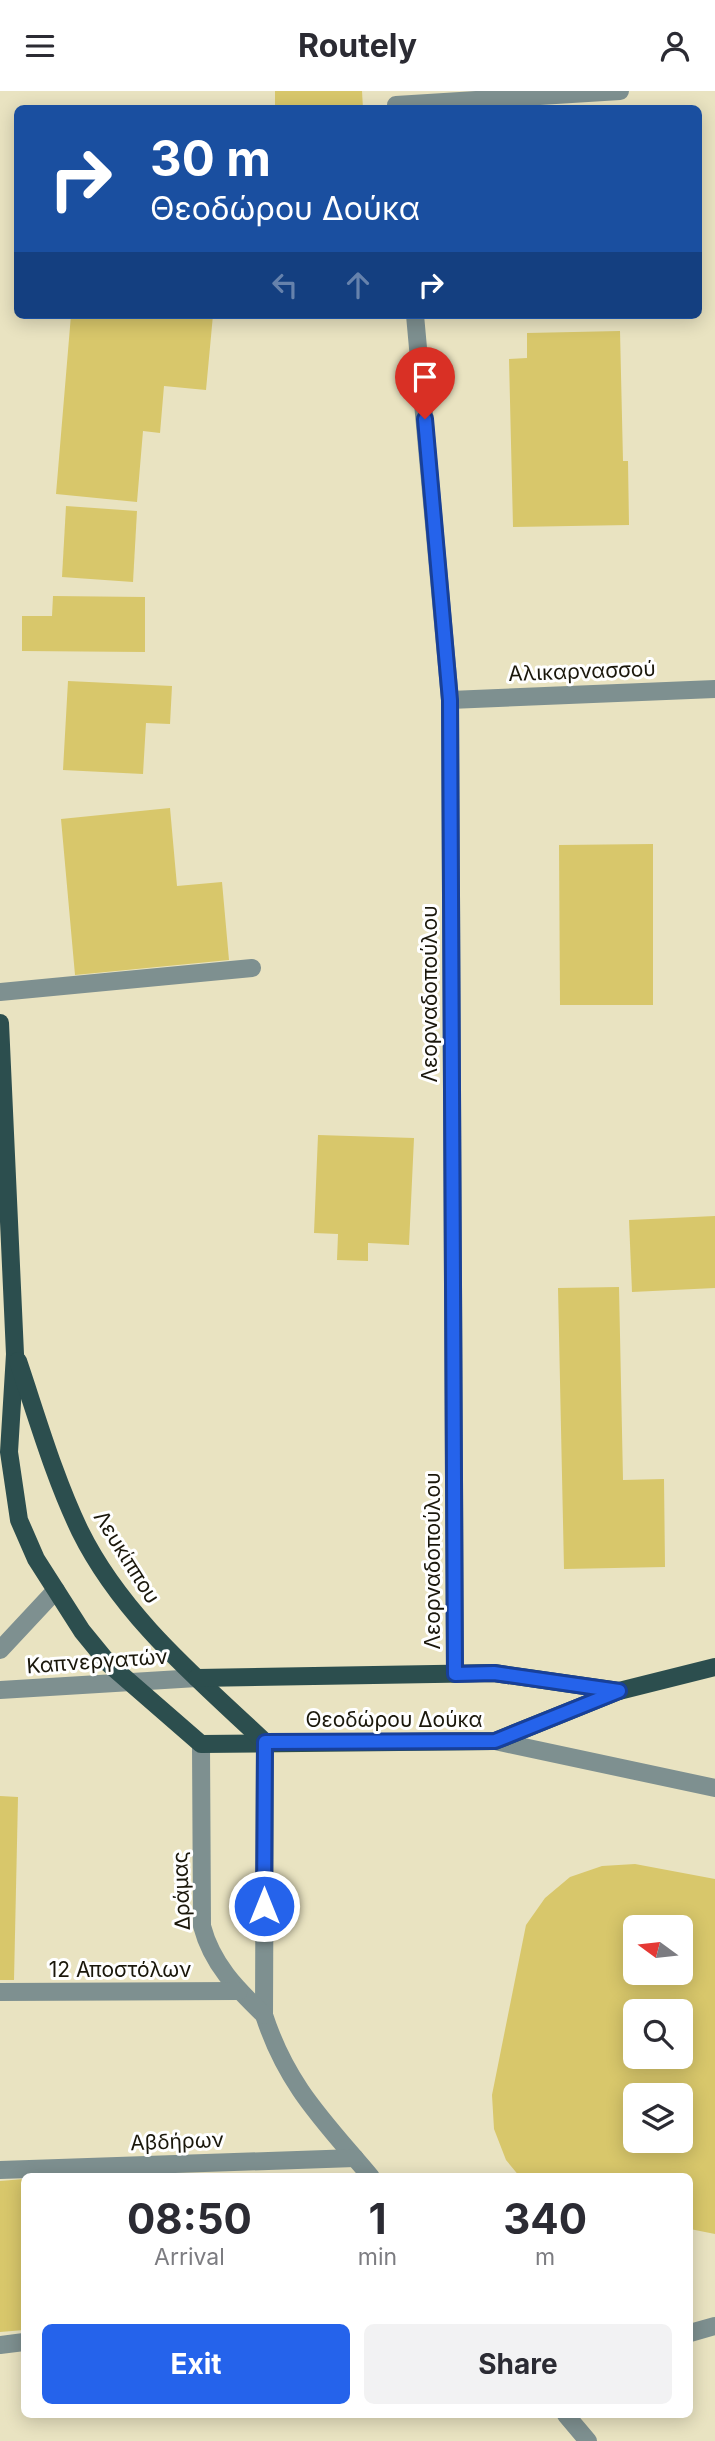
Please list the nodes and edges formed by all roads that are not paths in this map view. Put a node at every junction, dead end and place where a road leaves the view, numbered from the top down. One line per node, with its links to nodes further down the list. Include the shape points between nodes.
1 (620, 91): 2 (street)
2 (396, 102)
3 (415, 319): 5 (street, Λεορναδοπούλου)
4 (715, 689): 5 (street, Αλικαρνασσού)
5 (450, 700): 13 (street, Λεορναδοπούλου)
6 (251, 968): 7 (street)
7 (0, 992)
8 (0, 1023): 9 (main road, Λευκίππου)
9 (15, 1354): 10 (main road, Λευκίππου, via 9,1452 19,1520); 14 (main road, Λευκίππου, via 81,1533 144,1626)
10 (56, 1590): 11 (street, Καπνεργατών); 15 (main road, Λευκίππου, via 82,1631)
11 (0, 1650)
12 (715, 1667): 17 (main road, Θεοδώρου Δούκα)
13 (455, 1674): 14 (main road, Θεοδώρου Δούκα); 17 (main road, Θεοδώρου Δούκα, via 494,1673)
14 (197, 1678): 15 (street, Καπνεργατών); 19 (main road, Λευκίππου)
15 (128, 1683): 16 (street, Καπνεργατών); 20 (main road, Λευκίππου)
16 (0, 1690)
17 (619, 1691): 18 (main road, Θεοδώρου Δούκα)
18 (495, 1741): 19 (main road, Θεοδώρου Δούκα); 21 (street)
19 (265, 1742): 20 (main road, Θεοδώρου Δούκα); 24 (street, Δράμας)
20 (201, 1744): 22 (street, Δράμας, via 202,1926 218,1966)
21 (715, 1788)
22 (239, 1991): 23 (street, 12 Αποστόλων); 24 (street, Δράμας)
23 (0, 1992)
24 (264, 2015): 25 (street, Δράμας, via 275,2050 295,2086)
25 (355, 2158): 26 (street, Αβδήρων); 27 (street, Δράμας)
26 (0, 2170)
27 (368, 2173)
28 (715, 2326): 29 (street)
29 (693, 2332)
30 (21, 2342): 31 (street)
31 (0, 2345)
32 (569, 2418): 33 (street)
33 (588, 2441)

